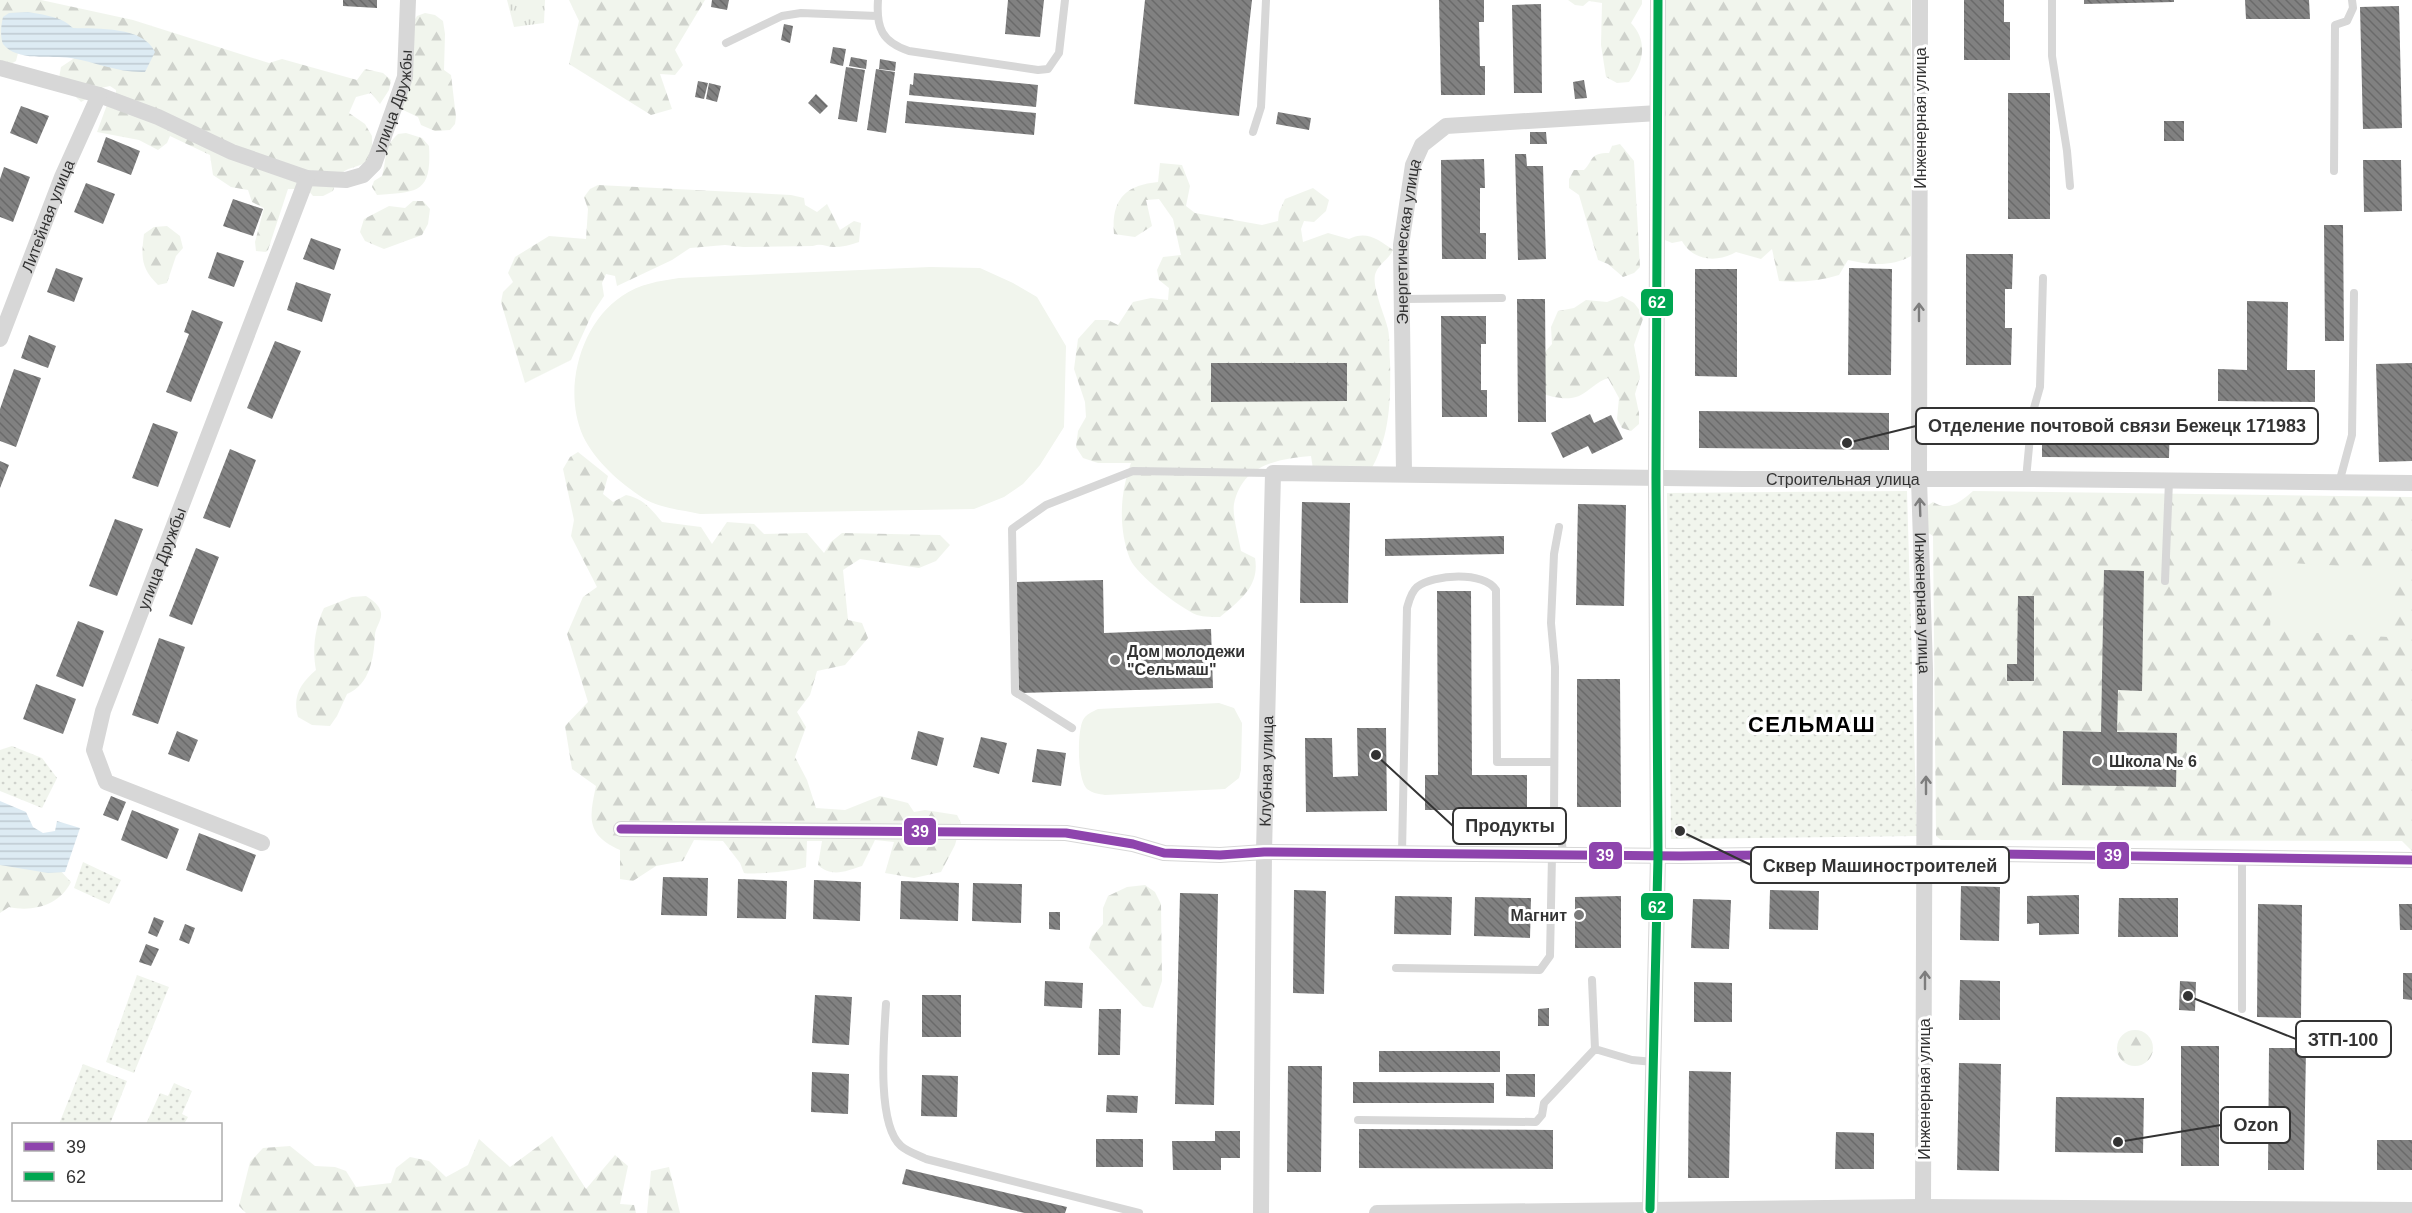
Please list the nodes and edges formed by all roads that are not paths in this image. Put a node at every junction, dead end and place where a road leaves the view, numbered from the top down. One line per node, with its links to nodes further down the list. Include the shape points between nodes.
1 (408, 0): 16 (street, улица Дружбы, via 405,77 374,164 363,176 346,180)
2 (878, 0): 9 (lane)
3 (1065, 0): 9 (lane, via 1059,52 1048,69 1038,70 896,47 886,39)
4 (1266, 0): 14 (lane, via 1261,107)
5 (1658, 0): 13 (street)
6 (1920, 0): 27 (street, Инженерная улица, one-way to 6)
7 (2052, 0): 17 (lane, via 2052,56)
8 (2352, 0): 15 (lane, via 2353,9 2347,21 2335,25)
9 (877, 16): 10 (lane, via 782,16)
10 (726, 43)
11 (0, 68): 12 (street, улица Дружбы)
12 (99, 95): 16 (street, улица Дружбы, via 158,117 232,152); 22 (street, Литейная улица, via 62,177)
13 (1658, 113): 21 (street, Энергетическая улица, via 1446,126 1422,145 1413,165 1401,245); 25 (street)
14 (1253, 132)
15 (2334, 171)
16 (307, 178): 36 (street, улица Дружбы, via 103,711 93,750 106,782)
17 (2070, 186)
18 (2043, 278): 26 (lane, via 2040,387 2032,415)
19 (2354, 293): 29 (lane, via 2352,435)
20 (1502, 298): 21 (lane)
21 (1402, 299): 24 (street, Энергетическая улица)
22 (0, 339)
23 (1273, 473): 24 (street, Строительная улица); 33 (lane, via 1133,471 1046,505 1012,529 1015,692); 37 (street, Клубная улица)
24 (1404, 473): 25 (street, Строительная улица)
25 (1656, 478): 27 (street, Строительная улица); 41 (street)
26 (2026, 478): 27 (street, Строительная улица); 28 (street, Строительная улица)
27 (1919, 479): 39 (street, Инженерная улица, one-way to 27)
28 (2169, 481): 29 (street, Строительная улица); 32 (lane)
29 (2338, 483): 30 (street, Строительная улица)
30 (2412, 483)
31 (1559, 527): 34 (lane, via 1551,623 1555,667)
32 (2165, 581)
33 (1072, 728)
34 (1553, 762): 38 (lane, via 1497,762 1496,590 1492,584 1452,576 1417,587 1407,608); 40 (lane, via 1554,814 1561,831)
35 (621, 829): 37 (street, via 1066,833 1164,853)
36 (262, 843)
37 (1264, 852): 38 (street); 55 (street, Клубная улица)
38 (1402, 853): 40 (street)
39 (1926, 853): 41 (street); 42 (street); 51 (street, Инженерная улица, one-way to 39)
40 (1557, 855): 41 (street); 44 (lane, via 1550,956 1540,970)
41 (1658, 856): 49 (street)
42 (2242, 859): 43 (street); 47 (lane)
43 (2412, 860)
44 (1396, 968)
45 (1592, 980): 48 (lane)
46 (886, 1004): 54 (lane, via 885,1111 900,1145 926,1159)
47 (2242, 1009)
48 (1595, 1049): 49 (lane); 50 (lane, via 1544,1103 1536,1122)
49 (1653, 1062): 52 (street)
50 (1358, 1120)
51 (1923, 1207): 52 (street); 53 (street)
52 (1650, 1209): 56 (street)
53 (2412, 1210)
54 (1138, 1213)
55 (1261, 1213)
56 (1377, 1213)

